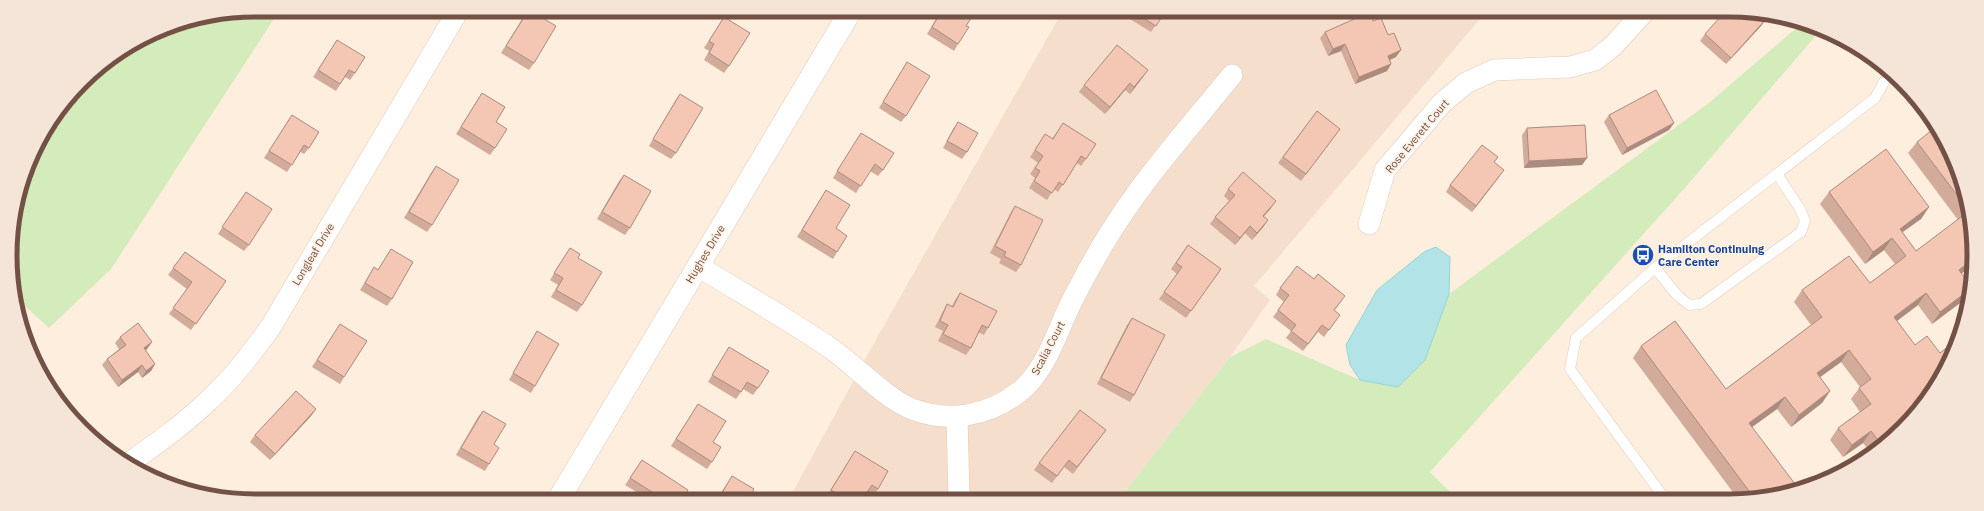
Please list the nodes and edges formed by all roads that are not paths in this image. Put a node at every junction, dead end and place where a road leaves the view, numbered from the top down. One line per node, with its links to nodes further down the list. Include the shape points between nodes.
1 (454, 17): 11 (street, Longleaf Drive, via 270,328 242,366 209,401 179,427)
2 (847, 17): 8 (street, Hughes Drive)
3 (1639, 17): 7 (street, Rose Everett Court, via 1613,46 1595,60 1570,67 1494,70 1466,84 1442,103 1385,170)
4 (1232, 75): 10 (street, Scalia Court, via 1117,221 1073,298 1036,374 1020,391 1001,404 979,413)
5 (1887, 77): 6 (lane, via 1875,98)
6 (1776, 174): 9 (lane); 9 (lane, via 1800,209 1805,221 1801,232 1701,304 1689,305 1677,295)
7 (1369, 224)
8 (698, 266): 10 (street, Scalia Court, via 833,350 893,398 932,415); 12 (street, Hughes Drive)
9 (1655, 268): 14 (lane, via 1576,338 1570,369)
10 (957, 416): 13 (street)
11 (133, 460)
12 (562, 494)
13 (959, 494)
14 (1661, 494)

